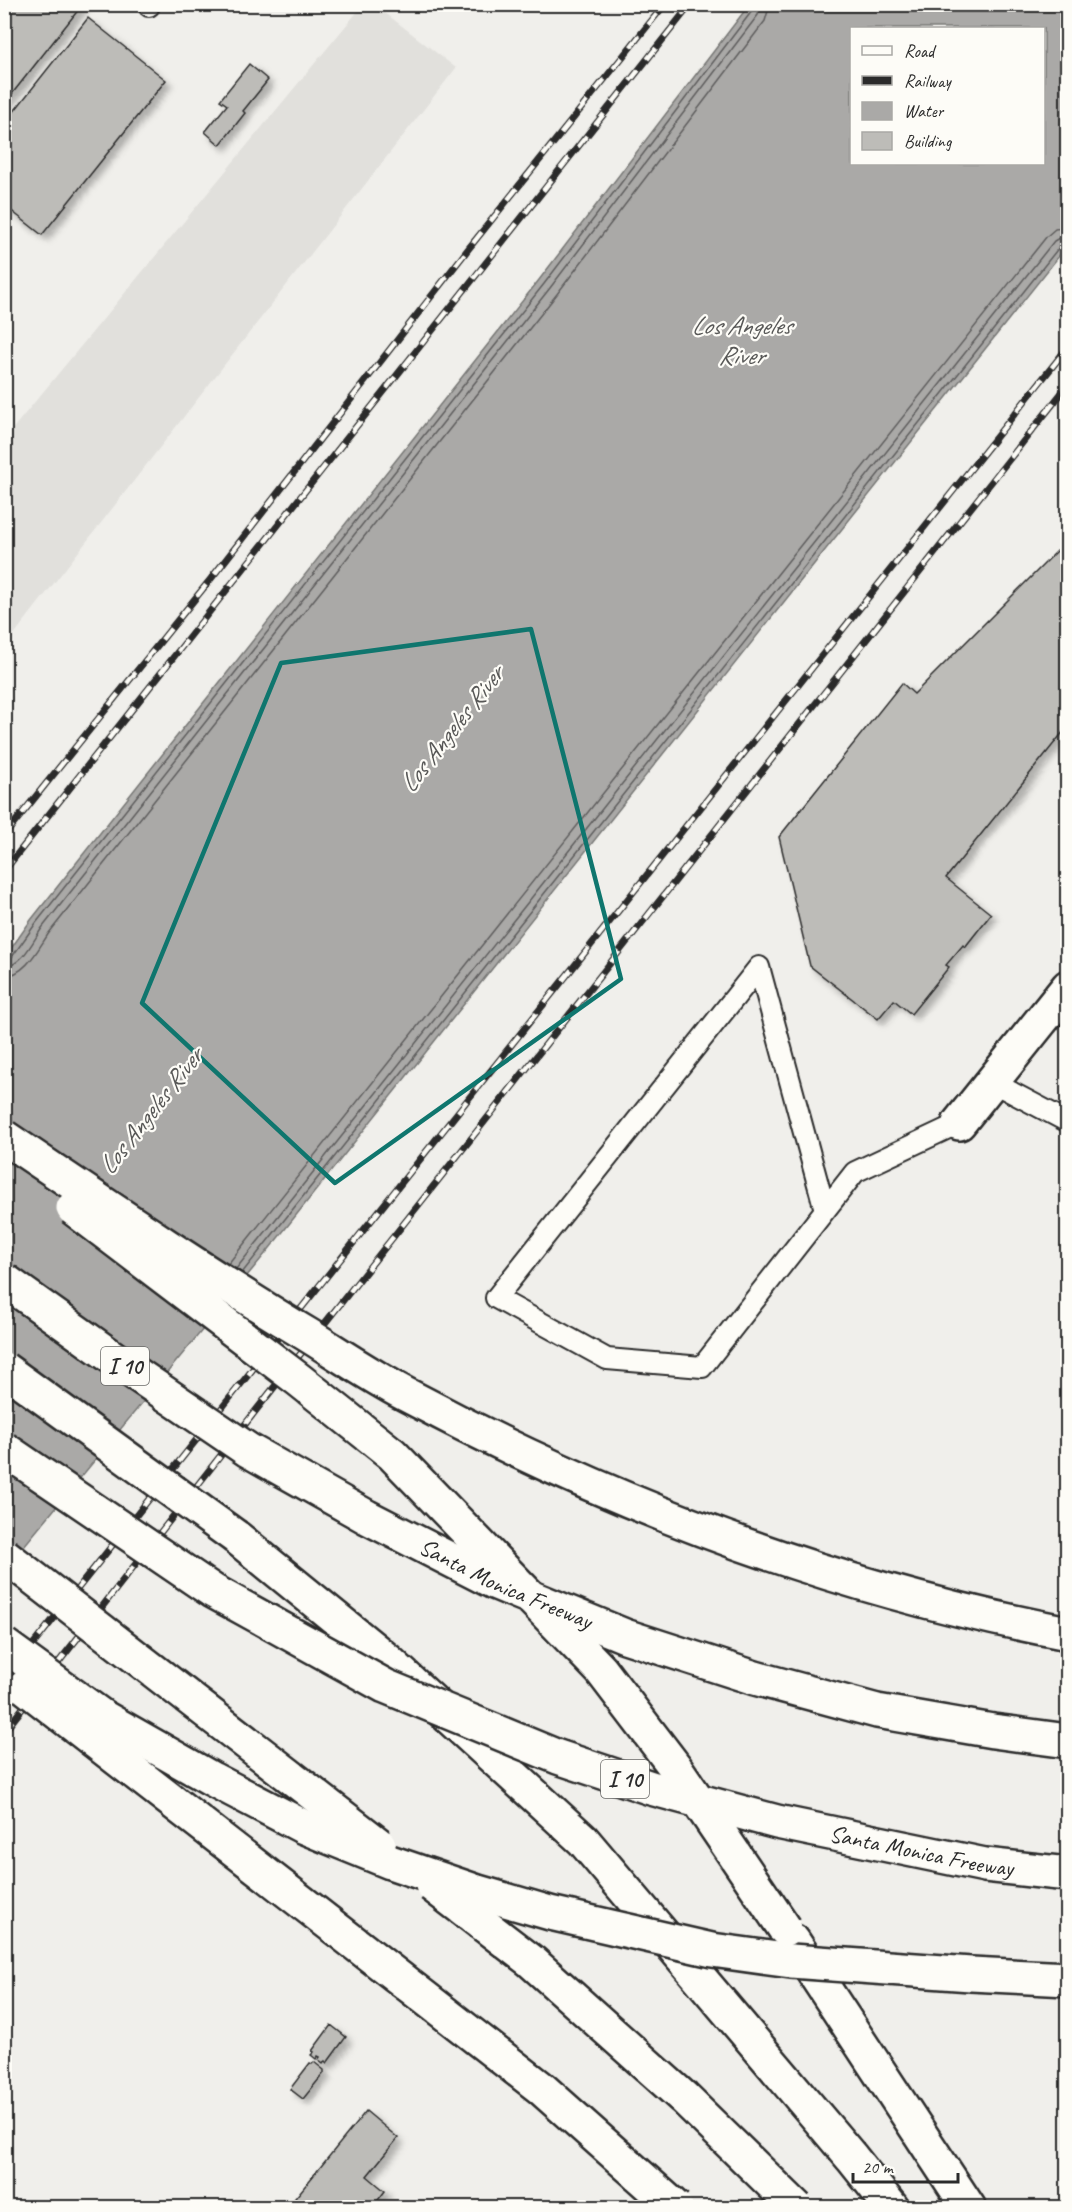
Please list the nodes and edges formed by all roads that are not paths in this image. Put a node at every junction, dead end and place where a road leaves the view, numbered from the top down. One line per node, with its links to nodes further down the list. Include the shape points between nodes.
1 (1068, 987): 2 (main road)
2 (992, 1082): 3 (lane); 4 (main road)
3 (1068, 1122)
4 (959, 1123): 7 (lane, via 855,1172)
5 (4, 1137): 12 (main road, bridge, via 225,1285 402,1393 519,1452 645,1508 760,1552 882,1590)
6 (4, 1158): 21 (main road, bridge, via 215,1315 392,1454 602,1670 675,1767)
7 (825, 1210): 7 (lane, via 702,1367 607,1359 496,1298 759,967)
8 (4, 1280): 15 (main road, Santa Monica Freeway / I 10, bridge, via 248,1450 496,1583 625,1636 755,1678 877,1711)
9 (4, 1369): 20 (main road, bridge, via 254,1552 387,1660 583,1840)
10 (4, 1449): 16 (main road, Santa Monica Freeway / I 10, bridge, via 233,1602 385,1686 558,1757 651,1788 777,1821 985,1865)
11 (4, 1555): 19 (main road, bridge, via 531,1961 684,2098)
12 (1068, 1634)
13 (4, 1645): 17 (main road, bridge, via 103,1717 222,1785 304,1827 478,1892 625,1932 724,1952 862,1967)
14 (4, 1672): 18 (main road, bridge, via 541,2088)
15 (1068, 1741)
16 (1068, 1874)
17 (1068, 1979)
18 (676, 2208)
19 (797, 2208)
20 (891, 2208)
21 (969, 2208)

